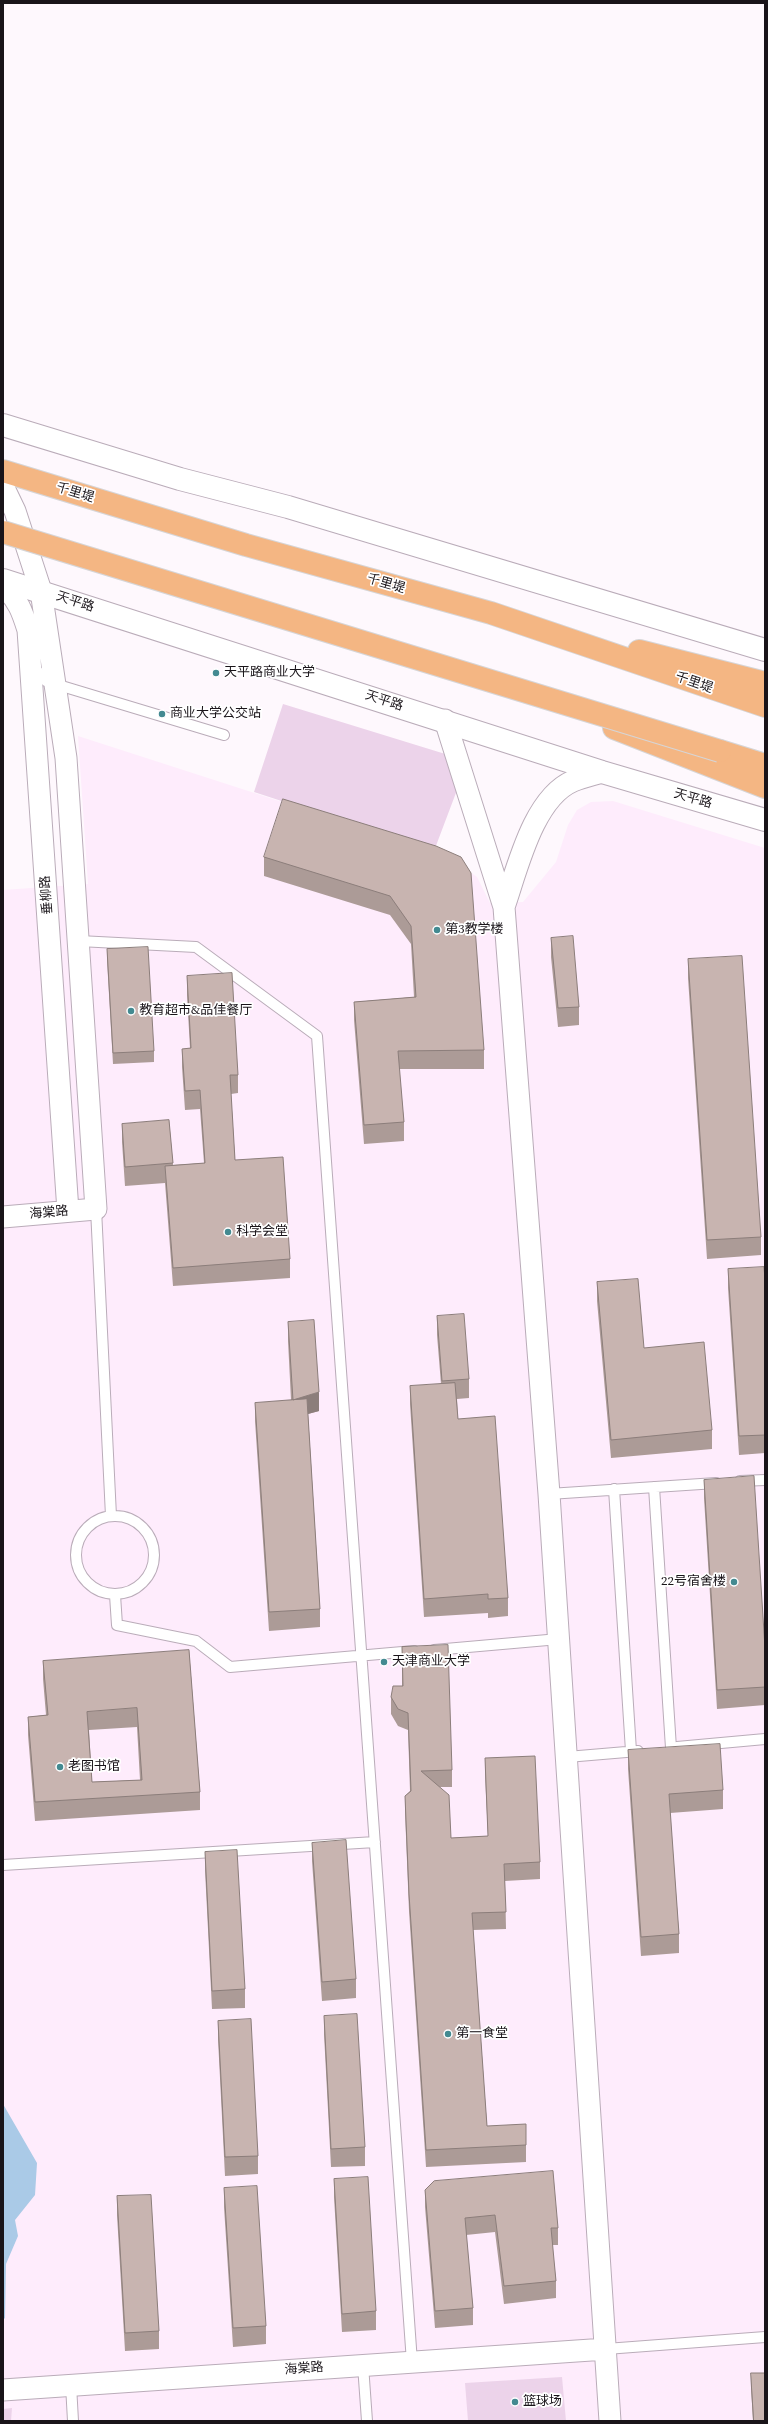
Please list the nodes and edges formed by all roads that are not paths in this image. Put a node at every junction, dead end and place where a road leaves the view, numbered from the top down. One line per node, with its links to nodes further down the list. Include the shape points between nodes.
1 (3, 425): 9 (street, via 180,479 295,509)
2 (3, 471): 8 (highway, 千里堤, via 246,545)
3 (3, 486): 7 (street, via 34,563)
4 (3, 532): 16 (highway, bridge, via 511,688)
5 (3, 580): 7 (street, 天平路)
6 (3, 587): 10 (street, 垂柳路, via 10,592 22,611 28,630)
7 (41, 591): 12 (street); 14 (street, 天平路)
8 (491, 614): 11 (highway); 13 (highway, 千里堤)
9 (765, 650)
10 (29, 656): 12 (lane, via 39,674 46,681); 24 (street, 垂柳路)
11 (765, 683)
12 (55, 684): 15 (lane); 22 (street, via 66,758)
13 (765, 706)
14 (445, 720): 18 (street, 天平路); 21 (street)
15 (224, 735)
16 (716, 758): 17 (highway); 19 (highway)
17 (765, 765)
18 (602, 772): 20 (street, 天平路); 21 (street, via 571,781 543,805 528,837)
19 (765, 787)
20 (765, 820)
21 (504, 907): 29 (street)
22 (78, 941): 23 (street); 33 (lane, via 196,947 317,1036)
23 (96, 1209): 24 (street, 海棠路); 30 (lane)
24 (68, 1211): 25 (street, 海棠路)
25 (3, 1216)
26 (765, 1480): 27 (lane)
27 (654, 1487): 28 (lane); 34 (lane, via 667,1748)
28 (614, 1489): 29 (lane); 36 (lane)
29 (549, 1494): 32 (street)
30 (111, 1516): 31 (lane, via 88,1527 80,1538 76,1551 77,1564 82,1576 102,1593); 31 (lane, via 124,1517 146,1530 155,1554 153,1566 144,1583 128,1593)
31 (115, 1595): 33 (lane, via 117,1625 196,1641 230,1667)
32 (559, 1639): 33 (lane); 37 (street)
33 (362, 1656): 38 (lane)
34 (765, 1739)
35 (647, 1750): 36 (lane)
36 (631, 1751): 37 (lane)
37 (566, 1757): 41 (street)
38 (375, 1842): 39 (lane); 42 (lane)
39 (3, 1865)
40 (765, 2337): 41 (lane)
41 (606, 2349): 42 (street, 海棠路); 48 (street)
42 (412, 2362): 43 (street, 海棠路)
43 (363, 2366): 44 (street, 海棠路); 47 (lane)
44 (71, 2385): 45 (street, 海棠路); 46 (lane)
45 (3, 2390)
46 (73, 2421)
47 (367, 2421)
48 (610, 2421)

